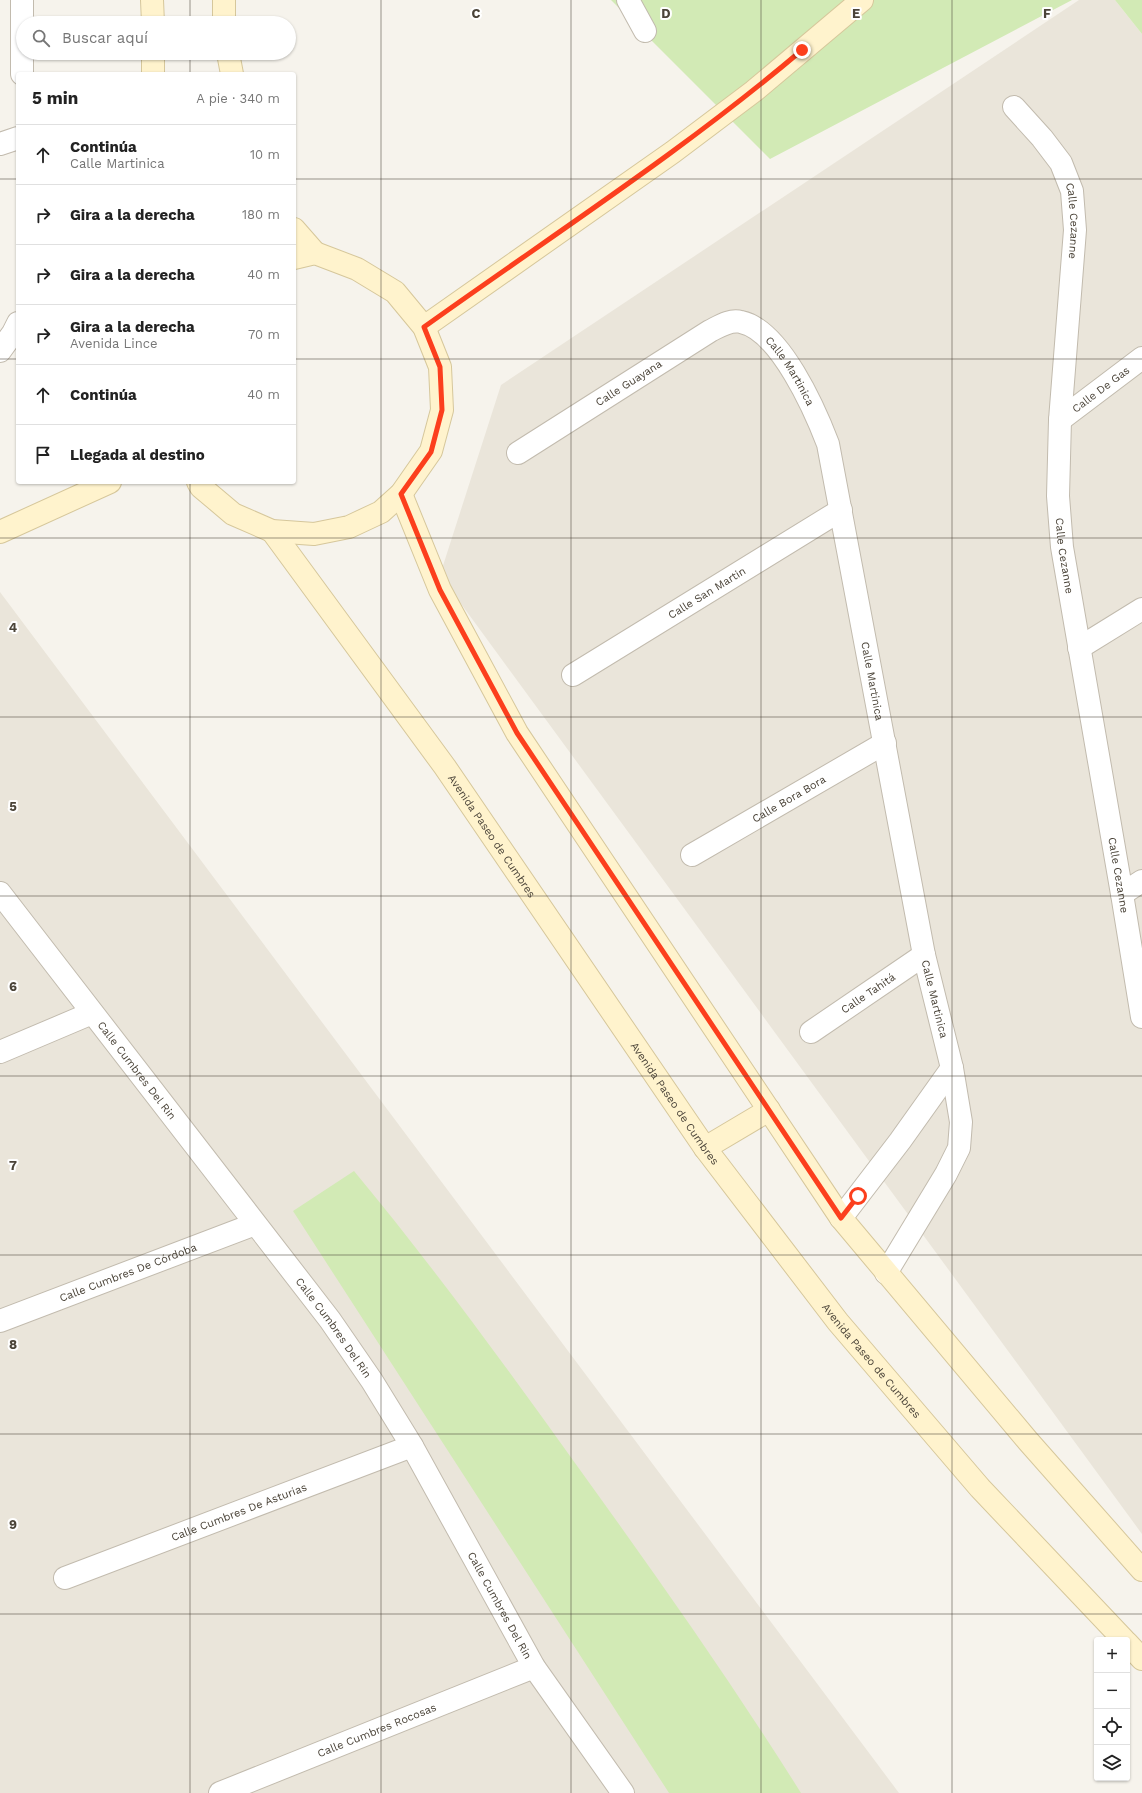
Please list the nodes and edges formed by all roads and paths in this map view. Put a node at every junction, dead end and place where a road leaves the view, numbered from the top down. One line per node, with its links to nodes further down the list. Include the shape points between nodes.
1 (22, 0): 6 (street)
2 (152, 0): 7 (street)
3 (224, 0): 8 (street)
4 (628, 0): 9 (street)
5 (862, 0): 24 (street, via 754,91 673,152)
6 (22, 16)
7 (153, 16)
8 (224, 16)
9 (645, 31)
10 (22, 60): 13 (street)
11 (153, 60): 14 (street)
12 (229, 60): 15 (street)
13 (22, 72)
14 (153, 72)
15 (232, 72)
16 (1014, 107): 27 (street, Calle Cezanne, via 1061,163 1072,191 1075,230)
17 (16, 139): 18 (street)
18 (0, 144)
19 (296, 231): 20 (street)
20 (315, 253): 21 (street); 24 (street, via 357,269 396,292)
21 (296, 258)
22 (741, 322): 28 (street, Calle Guayana, via 726,322 710,331); 32 (street, Calle Martinica, via 761,332 781,354 803,388 828,444)
23 (16, 327): 25 (street)
24 (424, 327): 31 (street, via 440,367 442,410 431,452)
25 (0, 351)
26 (1142, 358): 27 (street, Calle De Gas)
27 (1060, 420): 36 (street, Calle Cezanne, via 1058,496 1062,548)
28 (518, 453)
29 (106, 484): 34 (street)
30 (199, 484): 33 (street, via 233,514)
31 (401, 494): 33 (street, via 381,512 349,527 314,534); 49 (street, via 440,590 517,733)
32 (841, 510): 37 (street, Calle San Martin); 38 (street, Calle Martinica)
33 (272, 531): 50 (street, Avenida Paseo de Cumbres, via 445,768)
34 (0, 532)
35 (1142, 609): 36 (street)
36 (1079, 648): 42 (street, Calle Cezanne)
37 (572, 675)
38 (886, 743): 39 (street, Calle Bora Bora); 43 (street, Calle Martinica)
39 (692, 855)
40 (1142, 881): 42 (street)
41 (0, 893): 44 (street, Calle Cumbres Del Rin)
42 (1122, 894): 45 (street, Calle Cezanne)
43 (924, 955): 46 (street, Calle Tahitá); 48 (street, Calle Martinica)
44 (92, 1013): 47 (street); 52 (street, Calle Cumbres Del Rin)
45 (1142, 1017)
46 (811, 1032)
47 (0, 1052)
48 (952, 1068): 51 (street); 53 (street, Calle Martinica, via 961,1122 959,1148)
49 (769, 1110): 50 (street); 51 (street)
50 (705, 1148): 58 (street, Avenida Paseo de Cumbres, via 838,1322 980,1488)
51 (841, 1218): 53 (street)
52 (255, 1224): 54 (street, Calle Cumbres De Córdoba); 55 (street, Calle Cumbres Del Rin, via 330,1320)
53 (886, 1273): 56 (street, via 1028,1441)
54 (0, 1321)
55 (412, 1446): 57 (street, Calle Cumbres De Asturias); 59 (street, Calle Cumbres Del Rin)
56 (1142, 1570)
57 (65, 1578)
58 (1133, 1646)
59 (534, 1667): 60 (street, Calle Cumbres Rocosas); 61 (street, Calle Cumbres Del Rin)
60 (220, 1793)
61 (623, 1793)

